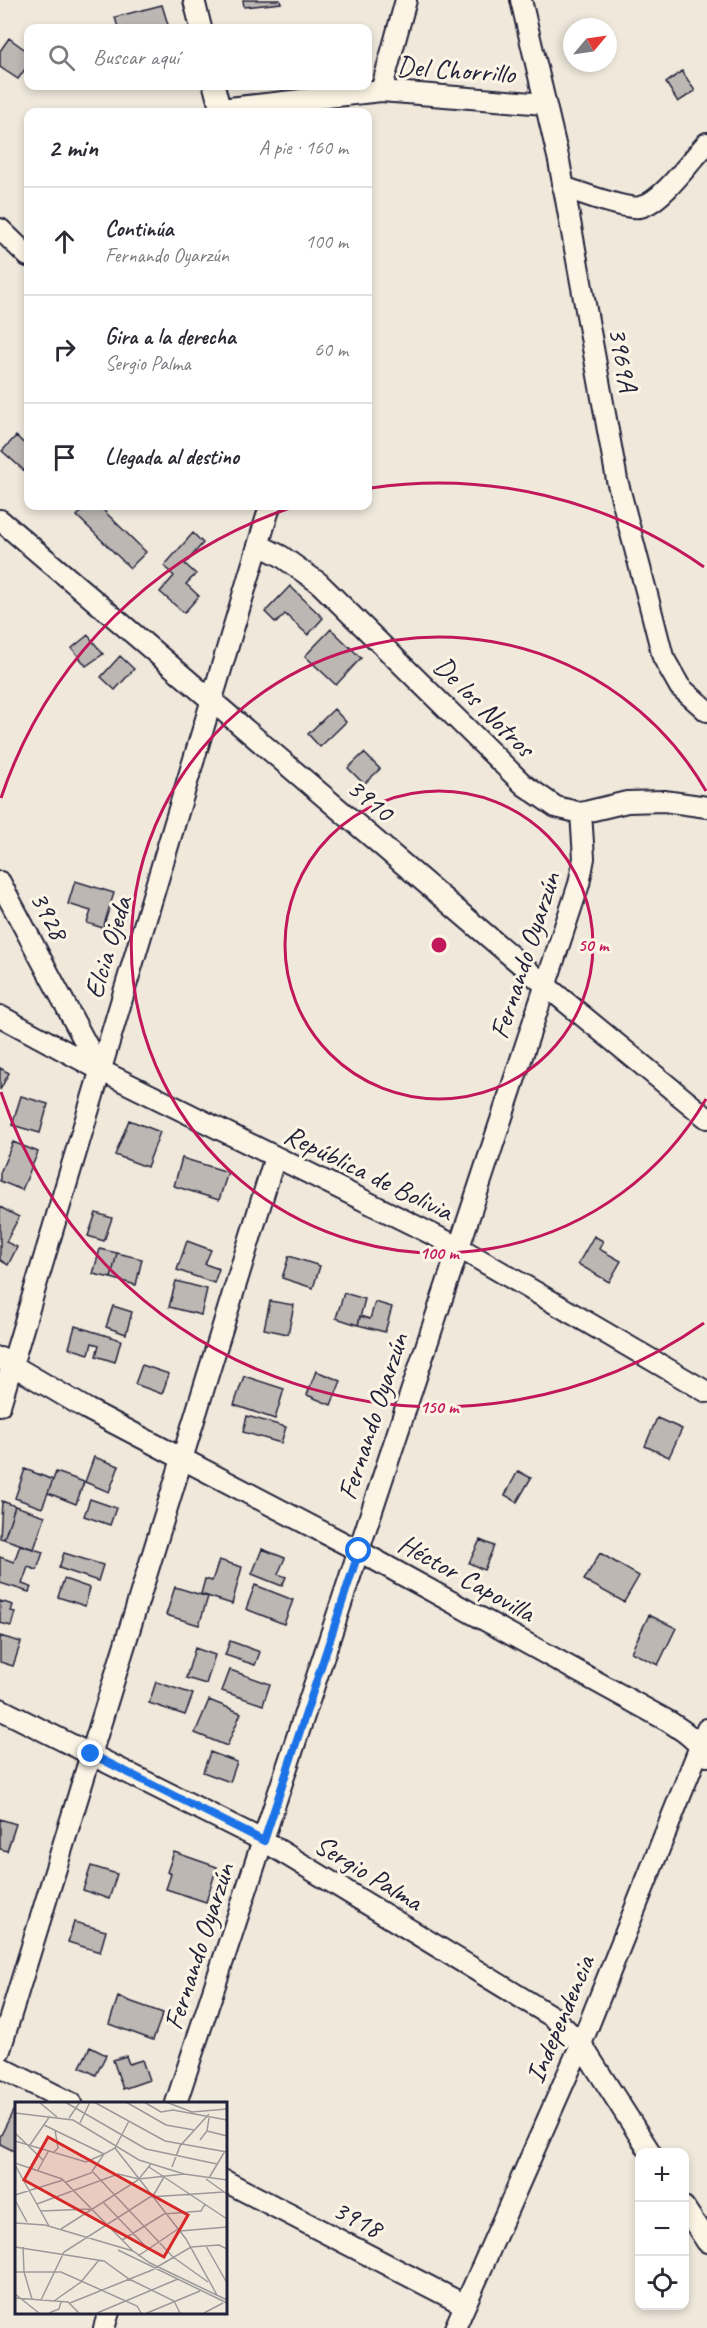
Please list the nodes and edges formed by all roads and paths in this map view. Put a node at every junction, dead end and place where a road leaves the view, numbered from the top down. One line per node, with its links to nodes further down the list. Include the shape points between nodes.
1 (194, 0): 4 (street)
2 (406, 0): 6 (street)
3 (521, 0): 7 (street, 3969A)
4 (200, 24)
5 (215, 90): 8 (street)
6 (381, 91): 7 (street, Del Chorrillo); 9 (street, Del Chorrillo)
7 (545, 104): 11 (street, 3969A)
8 (219, 108)
9 (244, 108)
10 (707, 142): 11 (street, via 658,197 640,207)
11 (563, 187): 18 (street, 3969A, via 617,480 663,657 680,687)
12 (0, 229): 13 (street)
13 (24, 252)
14 (269, 510): 16 (street, Elcia Ojeda)
15 (0, 520): 17 (street, 3910)
16 (258, 545): 17 (street, Elcia Ojeda); 20 (street, De los Notros, via 319,583 524,785 556,807)
17 (211, 700): 22 (street, 3910); 24 (street, Elcia Ojeda)
18 (707, 711)
19 (707, 807): 20 (street, De los Notros, via 664,801 627,802)
20 (581, 813): 22 (street, Fernando Oyarzún, via 584,858 579,884)
21 (0, 882): 24 (street, 3928)
22 (545, 985): 25 (street, 3910); 27 (street, Fernando Oyarzún)
23 (0, 1016): 24 (street, República de Bolivia)
24 (100, 1070): 26 (street, República de Bolivia); 28 (street, Elcia Ojeda)
25 (707, 1118)
26 (275, 1157): 27 (street, República de Bolivia); 31 (street)
27 (458, 1247): 29 (street, República de Bolivia); 32 (street, Fernando Oyarzún)
28 (6, 1361): 30 (street, Elcia Ojeda); 31 (street, Héctor Capovilla)
29 (707, 1392)
30 (0, 1405)
31 (182, 1458): 32 (street, Héctor Capovilla); 35 (street)
32 (359, 1551): 34 (street, Héctor Capovilla); 36 (street, Fernando Oyarzún)
33 (0, 1709): 35 (street, Sergio Palma)
34 (705, 1744): 37 (street, Independencia)
35 (91, 1754): 36 (street, Sergio Palma); 38 (street)
36 (264, 1841): 37 (street, Sergio Palma, via 553,2017); 41 (street, Fernando Oyarzún)
37 (581, 2044): 42 (street, Sergio Palma); 46 (street, Independencia)
38 (0, 2050)
39 (0, 2067): 40 (street)
40 (69, 2102)
41 (176, 2102)
42 (647, 2148)
43 (226, 2182): 46 (street, 3918)
44 (689, 2215): 45 (street)
45 (707, 2242)
46 (465, 2305): 49 (street, Independencia)
47 (109, 2313): 48 (street)
48 (104, 2328)
49 (455, 2328)

